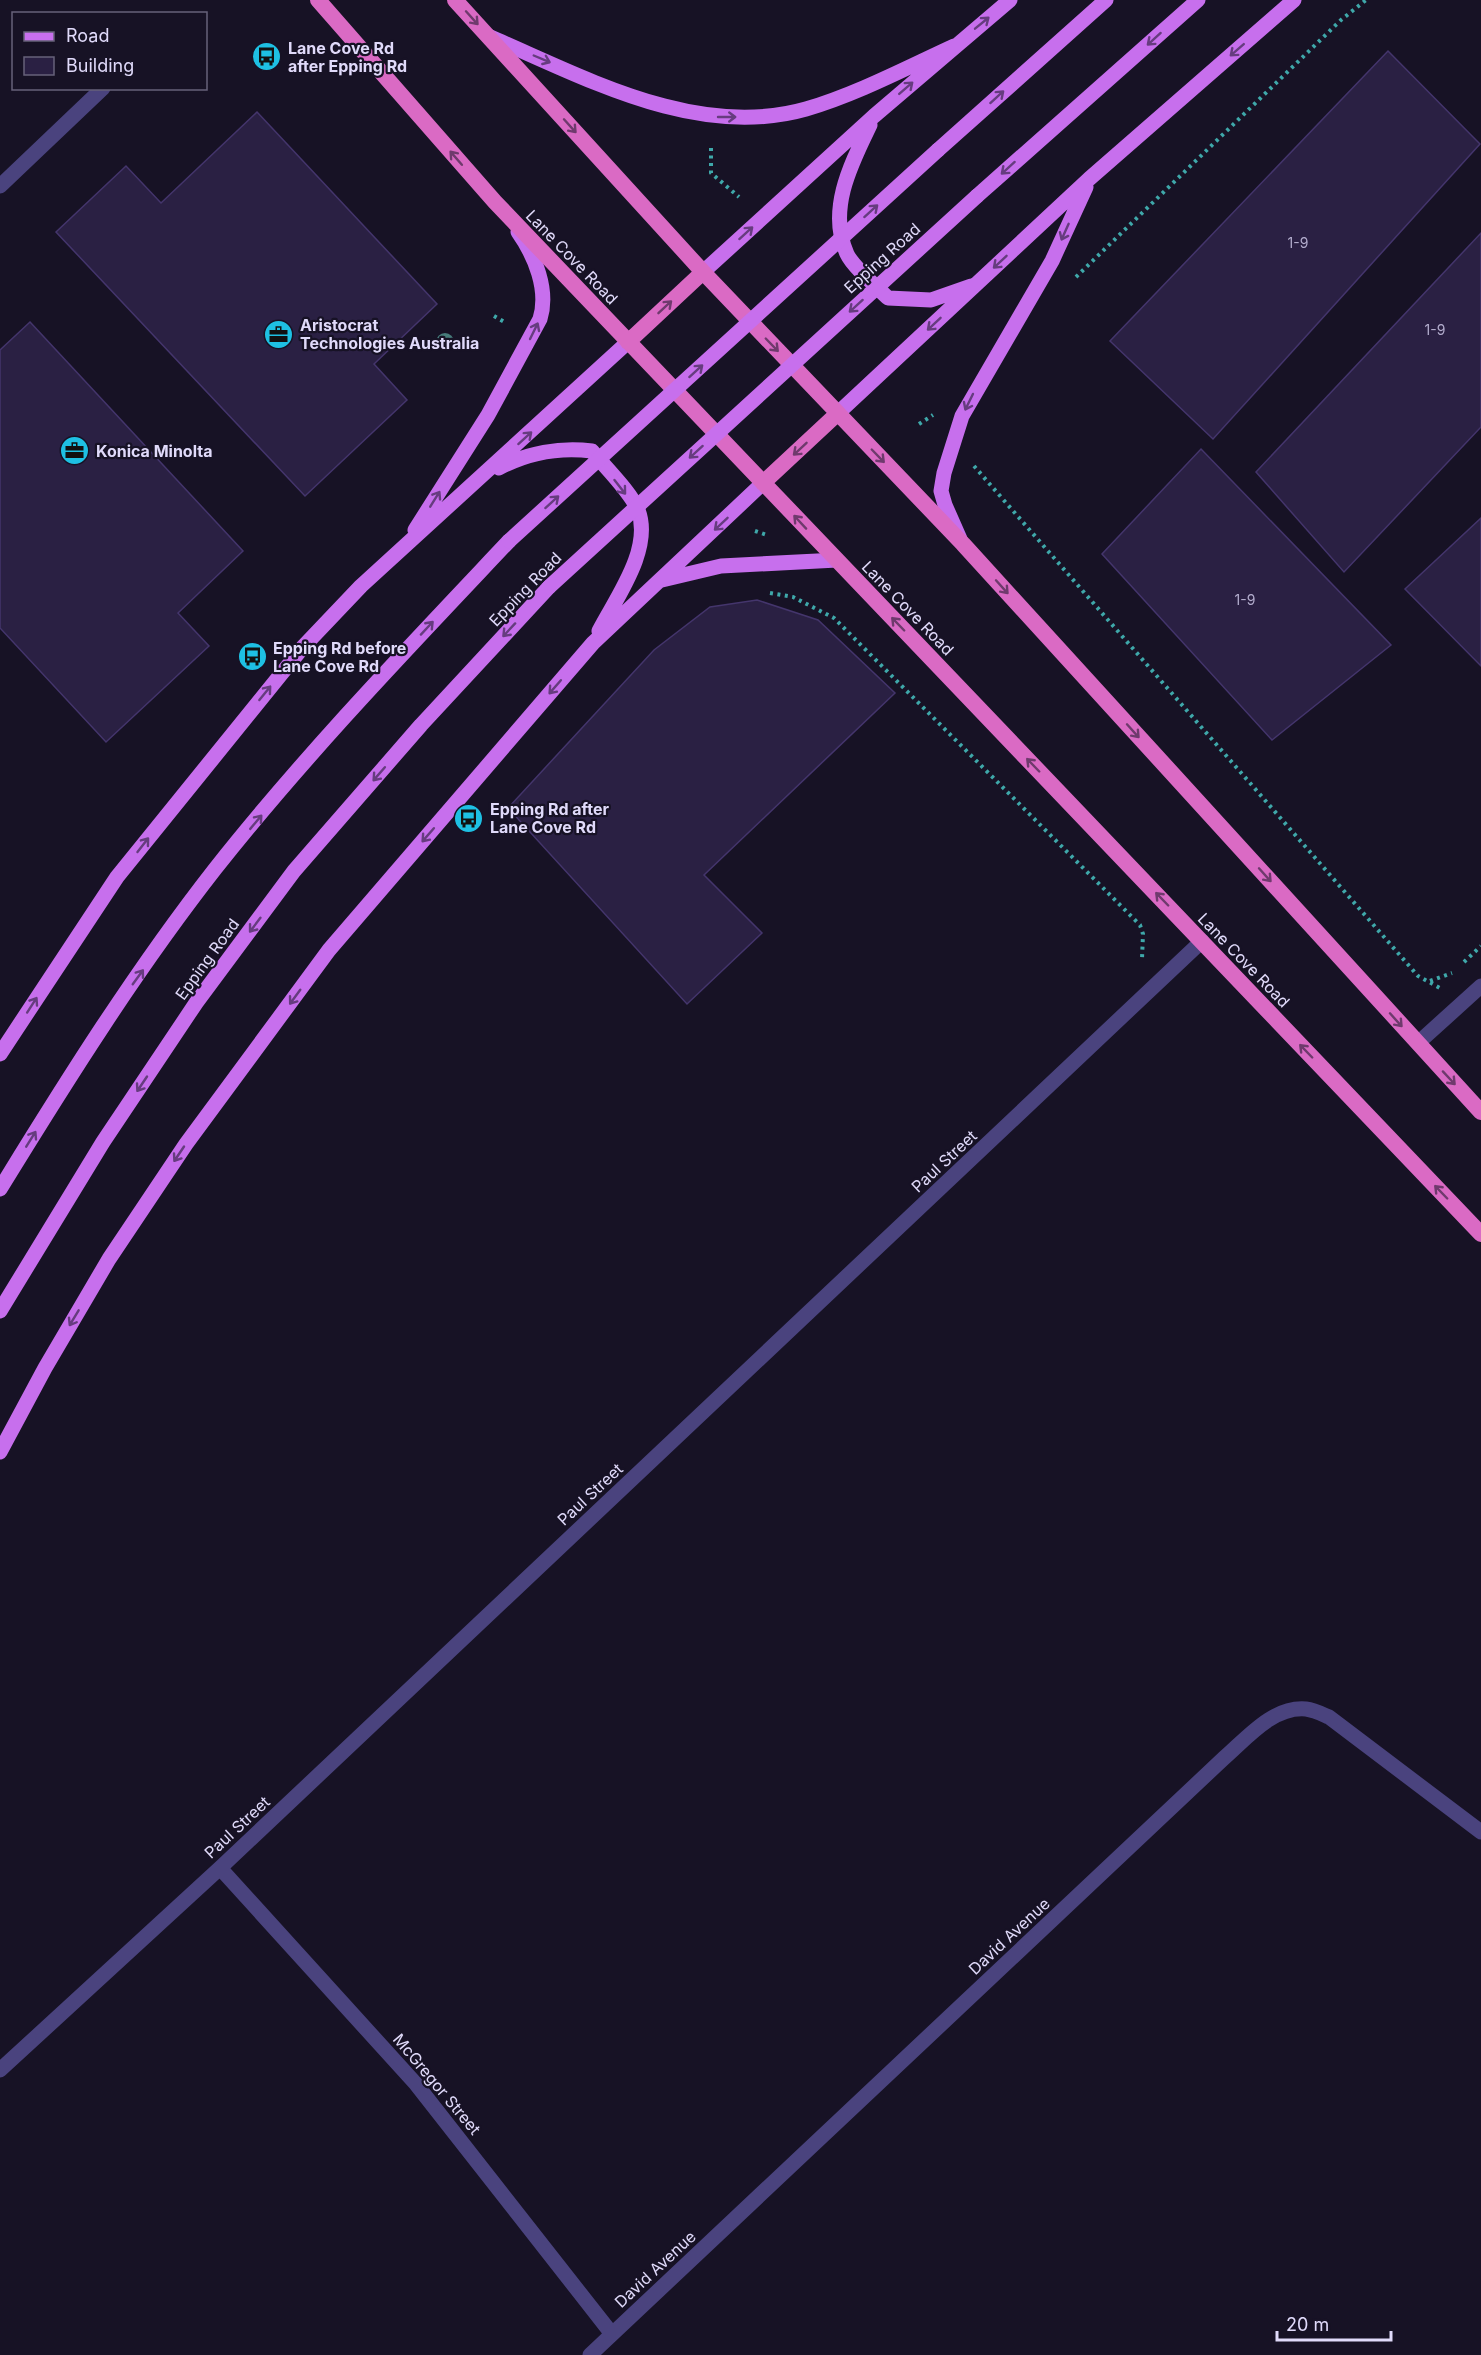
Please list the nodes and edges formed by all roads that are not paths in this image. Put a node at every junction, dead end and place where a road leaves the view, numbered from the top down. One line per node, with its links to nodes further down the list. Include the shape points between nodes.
1 (318, 0): 13 (highway, Lane Cove Road, one-way to 1)
2 (455, 0): 7 (highway, one-way to 7)
3 (1010, 0): 8 (main road, one-way to 3)
4 (1106, 0): 30 (main road, one-way to 4, bridge, via 84,1053 215,870 358,701 509,541)
5 (1198, 0): 32 (main road, Epping Road, one-way to 32, bridge, via 549,587 421,725 294,872 196,1003 103,1142)
6 (1294, 0): 11 (main road, one-way to 11)
7 (488, 36): 8 (main road, one-way to 8, via 599,84 684,112 713,117 762,117 806,109); 14 (highway, one-way to 14)
8 (954, 46): 10 (main road, one-way to 8)
9 (101, 90): 12 (street)
10 (874, 116): 14 (main road, one-way to 10); 15 (main road, via 851,163 841,195 839,223 847,255 888,298 931,300)
11 (1089, 179): 15 (main road, one-way to 15); 20 (main road, one-way to 20, via 1052,261 973,393 958,426 941,490)
12 (0, 186)
13 (495, 202): 16 (highway, Lane Cove Road); 21 (main road, one-way to 13, via 488,415 531,338 545,304 526,244)
14 (703, 272): 16 (highway, one-way to 14); 17 (highway, one-way to 17)
15 (976, 284): 17 (main road, one-way to 17)
16 (628, 342): 18 (main road, one-way to 16); 19 (highway, Lane Cove Road)
17 (837, 414): 19 (highway, one-way to 19); 20 (highway, one-way to 20)
18 (480, 478): 21 (main road); 24 (main road, one-way to 24, via 507,464 546,452 592,451 638,508 642,524 634,563)
19 (764, 483): 22 (highway, Lane Cove Road, one-way to 19); 23 (main road, one-way to 23)
20 (963, 544): 27 (highway, one-way to 27)
21 (404, 548): 28 (main road, one-way to 21, via 117,877 199,774 303,647)
22 (837, 560): 23 (main road, via 721,566); 25 (highway, Lane Cove Road, one-way to 22)
23 (659, 581): 24 (main road)
24 (593, 642): 33 (main road, one-way to 33, via 330,950 186,1144 109,1259)
25 (1202, 941): 31 (highway, Lane Cove Road, one-way to 25); 35 (street, Paul Street)
26 (1481, 986): 27 (street)
27 (1418, 1043): 29 (highway, one-way to 29)
28 (0, 1054)
29 (1481, 1112)
30 (0, 1189)
31 (1481, 1234)
32 (0, 1311)
33 (0, 1452)
34 (1481, 1832): 37 (street, David Avenue, via 1329,1717 1307,1709 1283,1712 1258,1727 1224,1758)
35 (220, 1868): 36 (street, Paul Street); 37 (street, McGregor Street, via 416,2084)
36 (0, 2070)
37 (612, 2334): 38 (street, David Avenue)
38 (590, 2355)

